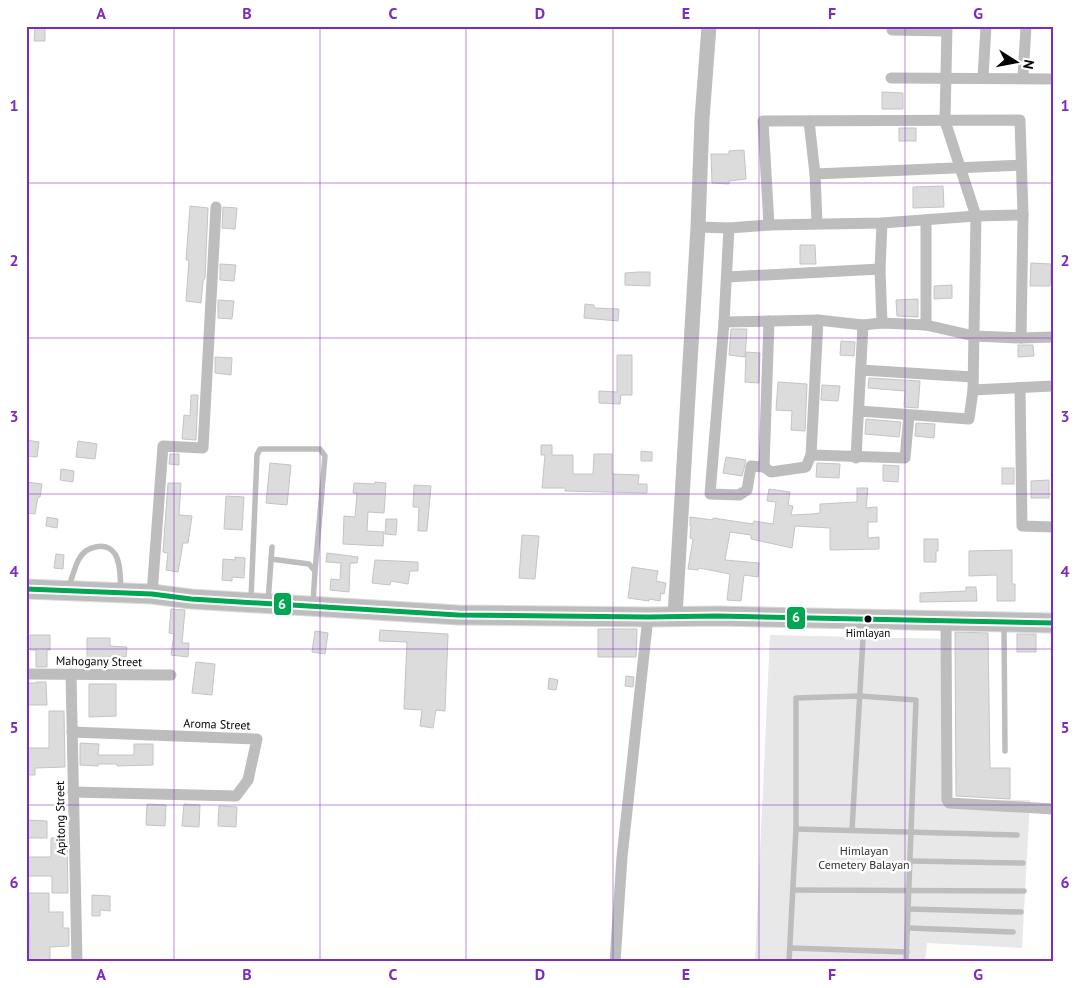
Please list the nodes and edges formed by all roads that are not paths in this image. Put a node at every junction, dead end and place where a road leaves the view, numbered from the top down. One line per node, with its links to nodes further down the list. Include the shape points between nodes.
1 (709, 26): 23 (street)
2 (986, 26): 8 (street)
3 (1026, 26): 9 (street)
4 (946, 29): 5 (street); 6 (street)
5 (892, 30)
6 (946, 77): 7 (street); 8 (street); 12 (street)
7 (891, 78)
8 (983, 78): 9 (street)
9 (1024, 78): 10 (street)
10 (1053, 78)
11 (809, 121): 12 (street); 15 (street); 22 (street, via 762,121)
12 (946, 121): 13 (street, via 1020,120); 14 (street)
13 (1021, 165): 14 (street); 17 (street)
14 (960, 166): 15 (street); 18 (street)
15 (816, 174): 21 (street)
16 (216, 207): 53 (street, via 203,448 163,446)
17 (1023, 215): 18 (street); 35 (street)
18 (976, 216): 19 (street); 33 (street)
19 (926, 220): 20 (street); 32 (street)
20 (882, 222): 21 (street); 25 (street)
21 (817, 223): 22 (street)
22 (769, 225): 24 (street)
23 (698, 227): 24 (street); 56 (street)
24 (729, 228): 26 (street)
25 (880, 269): 26 (street); 30 (street)
26 (727, 277): 29 (street)
27 (818, 320): 28 (street); 31 (street); 43 (street)
28 (769, 321): 29 (street); 45 (street)
29 (724, 322): 45 (street, via 710,494 739,495 747,490 751,466)
30 (882, 323): 31 (street); 32 (street)
31 (863, 325): 36 (street)
32 (926, 325): 33 (street)
33 (974, 336): 35 (street); 37 (street)
34 (1053, 337): 35 (street)
35 (1021, 338)
36 (861, 370): 37 (street); 41 (street)
37 (974, 378): 40 (street)
38 (1053, 386): 39 (street)
39 (1020, 388): 40 (street); 46 (street, via 1022,526)
40 (973, 390): 42 (street, via 969,418)
41 (859, 411): 42 (street); 44 (street)
42 (910, 415): 44 (street, via 905,458)
43 (811, 455): 44 (street); 45 (street, via 806,467 771,472)
44 (856, 458)
45 (764, 467)
46 (1053, 527)
47 (272, 547): 48 (lane)
48 (271, 559): 49 (lane, via 309,564); 54 (lane)
49 (315, 571): 54 (lane, via 325,456 320,449 311,448 260,449 257,455); 55 (lane)
50 (26, 589): 51 (main road)
51 (68, 591): 52 (main road); 52 (lane, via 79,559 94,546 108,548 116,555)
52 (122, 594): 53 (main road)
53 (152, 594): 54 (main road)
54 (260, 603): 55 (main road)
55 (313, 606): 57 (main road, via 458,614)
56 (675, 616): 57 (main road); 58 (main road)
57 (648, 617): 86 (street, via 622,857)
58 (864, 619): 59 (main road); 65 (lane)
59 (946, 622): 60 (main road); 69 (street, via 948,803)
60 (1004, 623): 61 (main road); 67 (lane)
61 (1053, 623)
62 (26, 674): 63 (street, Mahogany Street)
63 (71, 674): 64 (street, Mahogany Street); 66 (street, Apitong Street)
64 (171, 675)
65 (859, 696): 70 (lane, via 796,698); 71 (lane); 72 (lane, via 916,700)
66 (72, 732): 68 (street, Apitong Street); 68 (street, Aroma Street, via 257,739 248,780 236,796)
67 (1005, 751)
68 (73, 792): 85 (street, Apitong Street)
69 (1053, 808)
70 (796, 829): 71 (lane); 76 (lane)
71 (852, 830): 72 (lane)
72 (911, 833): 73 (lane); 74 (lane)
73 (1018, 835)
74 (910, 861): 75 (lane); 78 (lane)
75 (1023, 863)
76 (793, 890): 78 (lane); 83 (lane)
77 (1024, 891): 78 (lane)
78 (909, 892): 79 (lane)
79 (909, 908): 80 (lane); 81 (lane)
80 (1021, 912)
81 (908, 928): 82 (lane); 84 (lane)
82 (1013, 932)
83 (790, 948): 84 (lane); 87 (lane)
84 (907, 952): 88 (lane)
85 (77, 962)
86 (615, 962)
87 (789, 962)
88 (906, 962)

